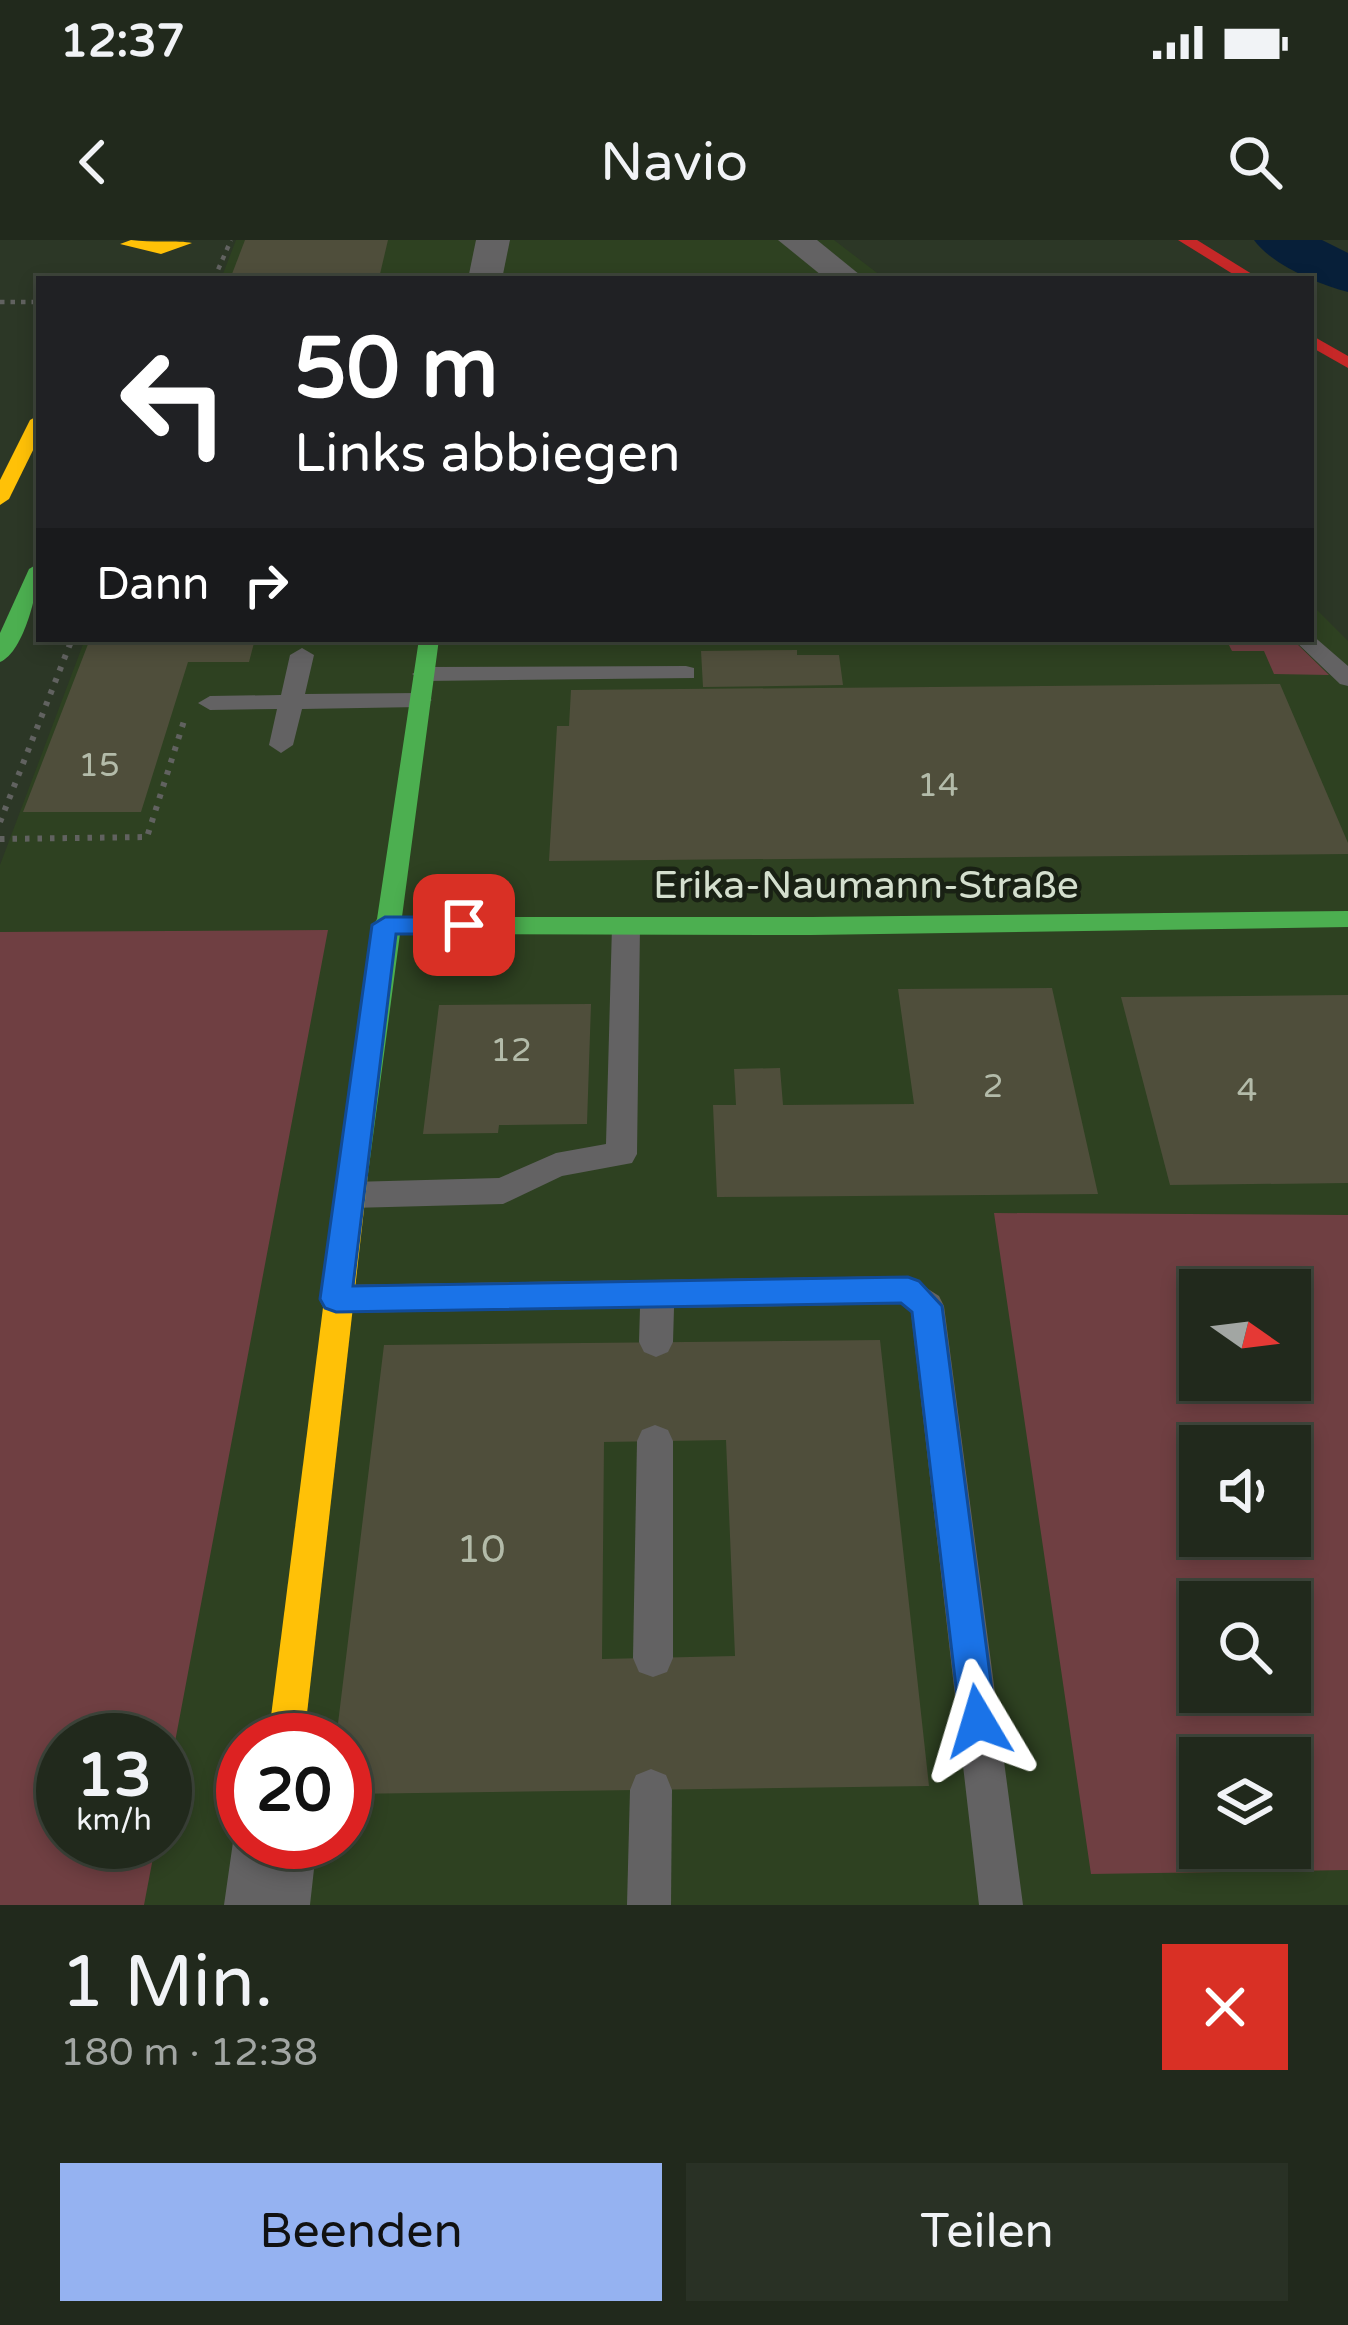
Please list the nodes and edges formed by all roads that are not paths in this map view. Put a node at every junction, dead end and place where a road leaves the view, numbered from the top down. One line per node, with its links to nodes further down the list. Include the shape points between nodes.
1 (493, 240): 9 (street)
2 (795, 240): 10 (street)
3 (1186, 240): 12 (main road)
4 (184, 241): 5 (main road, via 160,249); 8 (main road)
5 (129, 242): 7 (main road)
6 (1152, 244): 11 (main road)
7 (116, 271)
8 (170, 276)
9 (486, 276)
10 (844, 276)
11 (1205, 276)
12 (1247, 276)
13 (1314, 316): 14 (main road)
14 (1348, 337)
15 (1314, 342): 16 (main road)
16 (1348, 363)
17 (36, 427): 18 (main road)
18 (0, 499)
19 (36, 576): 23 (main road)
20 (429, 642): 26 (main road)
21 (1308, 642): 25 (lane)
22 (302, 655): 27 (lane)
23 (0, 656)
24 (686, 674): 26 (lane)
25 (1348, 680)
26 (422, 687): 27 (lane); 31 (main road)
27 (290, 702): 28 (lane); 29 (lane)
28 (210, 703)
29 (281, 745)
30 (1348, 919): 32 (main road, Erika-Naumann-Straße)
31 (385, 925): 32 (main road, Erika-Naumann-Straße); 33 (main road)
32 (626, 926): 33 (lane, via 621,1154 556,1166 503,1191)
33 (351, 1195): 35 (main road)
34 (656, 1295): 35 (lane); 36 (lane); 44 (lane, via 908,1290 926,1306)
35 (336, 1299): 39 (main road)
36 (656, 1342)
37 (655, 1442): 38 (lane)
38 (652, 1658)
39 (289, 1713)
40 (651, 1790): 43 (lane)
41 (272, 1869): 42 (street)
42 (267, 1905)
43 (650, 1905)
44 (1001, 1905)

